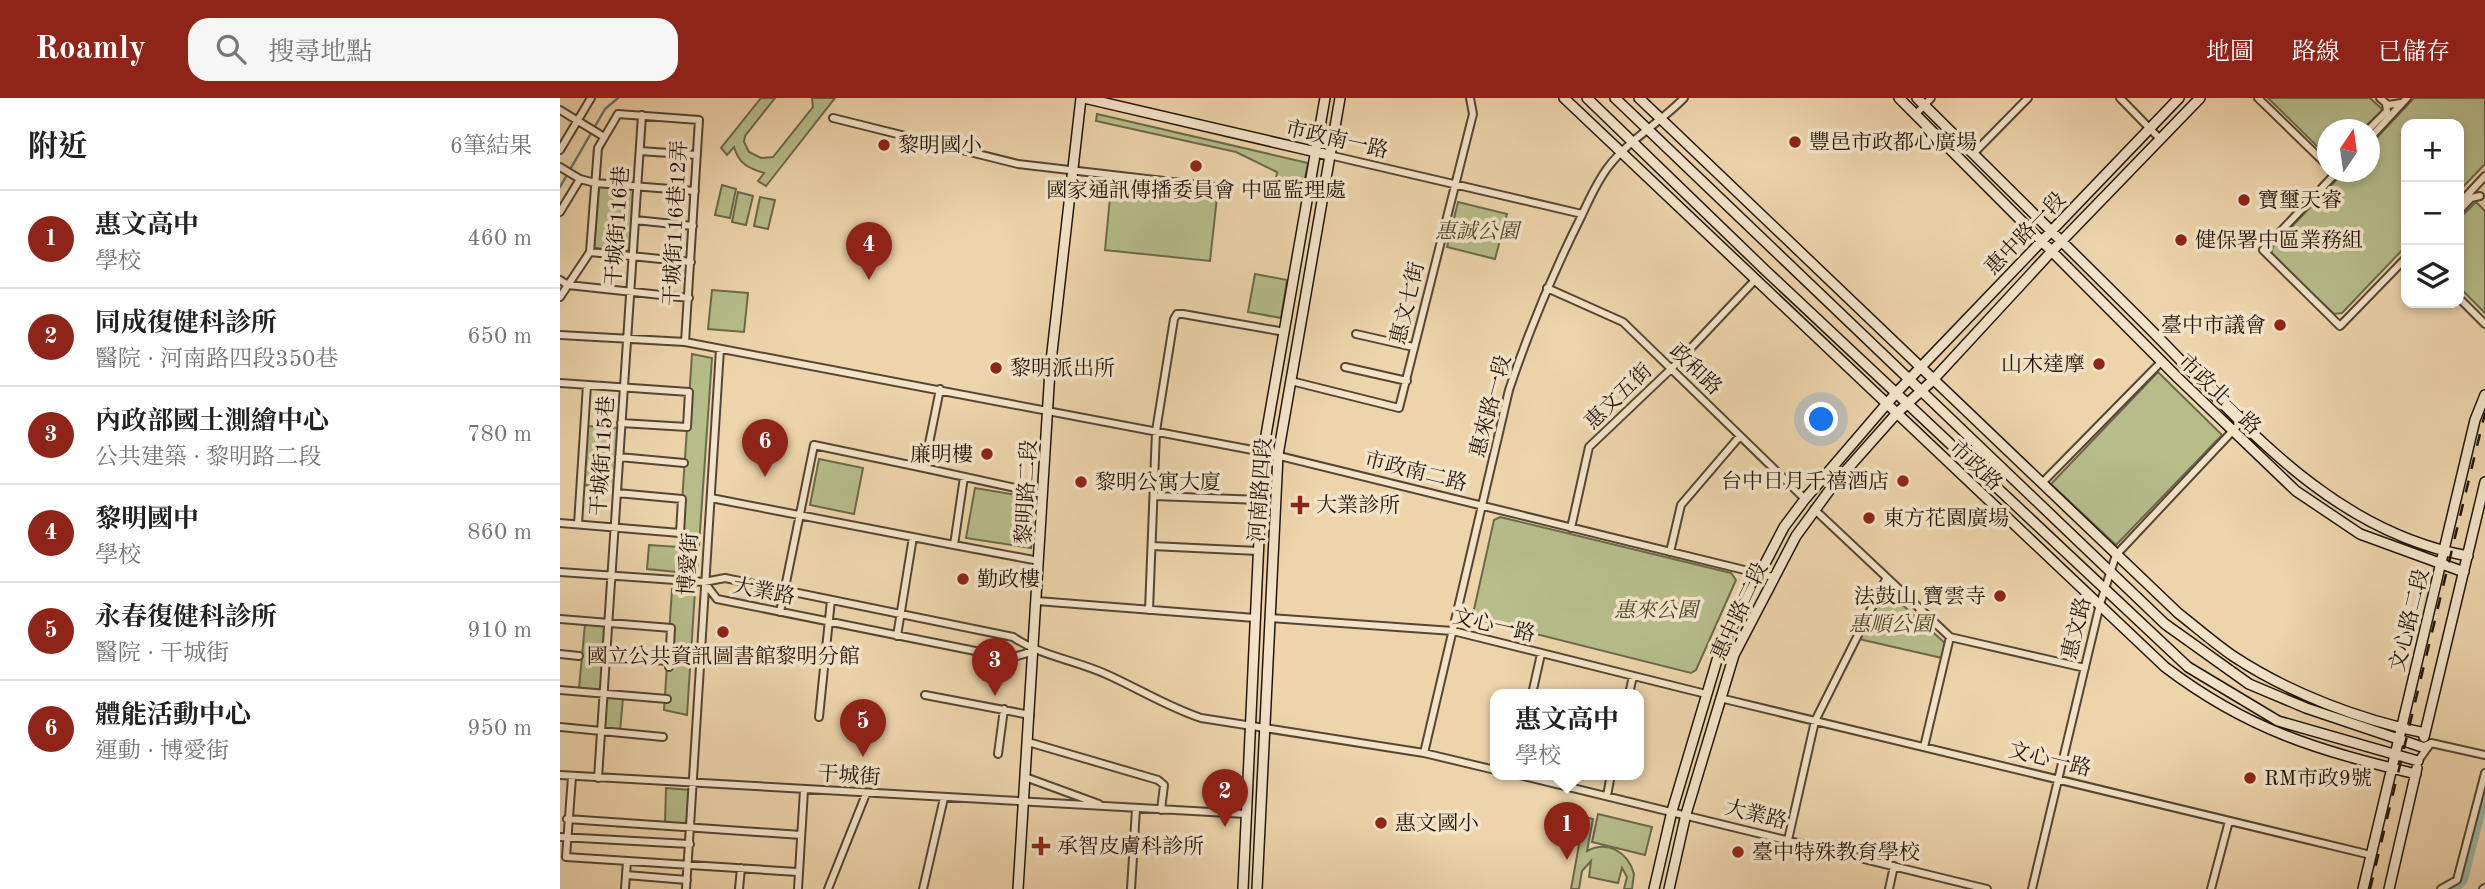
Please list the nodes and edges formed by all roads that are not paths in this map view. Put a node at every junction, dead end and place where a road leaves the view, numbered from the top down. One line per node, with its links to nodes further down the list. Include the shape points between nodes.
1 (591, 98): 27 (street)
2 (1083, 98): 36 (street, 市政南一路); 42 (street, 黎明路二段)
3 (1325, 98): 36 (street, 河南路四段)
4 (1340, 98): 40 (street, 河南路四段)
5 (1470, 98): 48 (street, 惠文七街, via 1473,114)
6 (1564, 98): 35 (street, 市政路)
7 (1587, 98): 31 (street, 市政路)
8 (1615, 98): 31 (street, 市政路)
9 (1639, 98): 26 (street, 市政路)
10 (1684, 98): 26 (street, 惠來路一段)
11 (1899, 98): 22 (street, 市政北一路)
12 (2028, 98): 37 (street)
13 (2120, 98): 29 (street)
14 (2179, 98): 29 (street, 惠中路一段)
15 (2200, 98): 32 (street, 惠中路一段)
16 (2258, 98): 38 (street)
17 (2380, 98): 20 (street)
18 (1924, 100): 22 (street); 37 (street, 市政北一路)
19 (2404, 100): 20 (street); 28 (street)
20 (2386, 104): 25 (street, via 2387,111)
21 (560, 110): 27 (street)
22 (1915, 114): 60 (street, 市政北一路)
23 (642, 116): 34 (street, 干城街116巷); 39 (street, 干城街116巷12弄, via 699,120); 45 (street, via 618,114 598,148)
24 (833, 118): 42 (street, via 1018,164)
25 (2379, 119)
26 (1662, 120): 31 (street, 惠來路一段); 85 (street, 市政路)
27 (578, 121): 30 (street); 33 (street)
28 (2380, 127)
29 (2150, 128): 32 (street); 59 (street, 惠中路一段)
30 (599, 134)
31 (1641, 136): 35 (street, 惠來路一段); 87 (street, 市政路); 96 (street, 市政路)
32 (2160, 139): 61 (street, 惠中路一段)
33 (560, 150)
34 (640, 151): 39 (street); 49 (street, 干城街116巷)
35 (1621, 151): 56 (street, 惠來路一段); 67 (street, 市政路)
36 (1315, 152): 40 (street, 市政南一路); 76 (street, 河南路四段)
37 (1973, 154): 59 (street, 市政北一路)
38 (2317, 154)
39 (697, 155): 51 (street, 干城街116巷12弄)
40 (1329, 155): 48 (street, 市政南一路); 88 (street, 河南路四段)
41 (560, 167): 44 (street)
42 (1073, 169): 50 (street); 100 (street, 黎明路二段)
43 (2485, 176): 47 (street)
44 (577, 177): 45 (street); 55 (street)
45 (595, 183): 49 (street); 63 (street)
46 (2327, 183): 66 (street, via 2263,250 2340,326)
47 (2479, 183): 52 (street); 53 (street)
48 (1455, 185): 56 (street, 市政南一路); 81 (street, 惠文七街)
49 (637, 186): 51 (street); 57 (street, 干城街116巷)
50 (1224, 188)
51 (695, 191): 58 (street, 干城街116巷12弄)
52 (2482, 198): 54 (street, via 2470,199)
53 (2464, 199)
54 (2464, 206)
55 (560, 212)
56 (1582, 214): 70 (street, 惠來路一段)
57 (635, 220): 58 (street); 64 (street, 干城街116巷)
58 (693, 226): 65 (street, 干城街116巷12弄)
59 (2051, 231): 60 (street, 惠中路一段); 61 (street, 市政北一路)
60 (2042, 240): 62 (street, 市政北一路); 85 (street, 惠中路一段)
61 (2062, 241): 62 (street, 惠中路一段); 102 (street, 市政北一路)
62 (2052, 251): 83 (street, 市政北一路); 90 (street, 惠中路一段)
63 (590, 252): 64 (street); 69 (street)
64 (632, 256): 65 (street); 71 (street, 干城街116巷)
65 (691, 262): 73 (street, 干城街116巷12弄)
66 (2401, 263)
67 (1756, 279): 86 (street, 惠文五街); 98 (street, 市政路)
68 (560, 280): 69 (street)
69 (568, 285): 71 (street); 72 (street)
70 (1547, 288): 86 (street, 政和路, via 1623,322); 121 (street, 惠來路一段, via 1509,390)
71 (630, 293): 73 (street); 79 (street, 干城街116巷)
72 (560, 297)
73 (689, 298): 80 (street, 干城街116巷12弄)
74 (2464, 303): 75 (street)
75 (2485, 324)
76 (1285, 332): 104 (street, via 1177,314); 107 (street, 河南路四段)
77 (1356, 334): 81 (street)
78 (560, 335): 79 (street)
79 (627, 339): 80 (street); 93 (street, 干城街115巷)
80 (685, 342): 82 (street)
81 (1413, 347): 89 (street, 惠文七街)
82 (719, 349): 94 (street); 118 (street, 博愛街)
83 (2161, 361): 105 (street, 市政北一路); 113 (street)
84 (1345, 367): 89 (street)
85 (1919, 368): 87 (street, 惠中路一段); 90 (street, 市政路)
86 (1671, 369): 106 (street, 政和路); 126 (street, 惠文五街, via 1589,447)
87 (1910, 378): 95 (street, 市政路); 96 (street, 惠中路一段)
88 (1291, 381): 89 (street, 惠文七街, via 1399,408); 108 (street, 河南路四段)
89 (1406, 381)
90 (1932, 382): 95 (street, 惠中路一段); 113 (street, 市政路)
91 (560, 383): 92 (street)
92 (587, 385): 93 (street); 125 (street)
93 (624, 388): 103 (street, 干城街115巷); 103 (street, via 689,392 687,427)
94 (940, 390): 100 (street); 111 (street)
95 (1922, 391): 99 (street, 惠中路二段); 138 (street, 市政路)
96 (1896, 393): 98 (street, 惠中路二段); 99 (street, 市政路)
97 (2485, 395): 133 (street, 文心路二段)
98 (1887, 403): 101 (street, 市政路); 119 (street, 惠中路二段)
99 (1907, 404): 101 (street, 惠中路二段); 146 (street, 市政路)
100 (1048, 412): 104 (street, 市政南二路); 116 (street, 黎明路二段)
101 (1897, 413): 122 (street, 惠中路二段); 150 (street, 市政路)
102 (2242, 421): 105 (street, 惠文路); 133 (street, 市政北一路, via 2293,471 2368,524)
103 (621, 423): 109 (street, 干城街115巷)
104 (1156, 431): 107 (street, 市政南二路); 117 (street)
105 (2233, 431): 134 (street, 惠文路); 137 (street, 市政北一路, via 2296,491 2342,523)
106 (1740, 436): 119 (street, 政和路); 132 (street, via 1681,505)
107 (1264, 452): 108 (street, 市政南二路); 120 (street, 河南路四段)
108 (1278, 455): 121 (street, 市政南二路); 155 (street, 河南路四段)
109 (619, 457): 110 (street); 115 (street, 干城街115巷)
110 (684, 463)
111 (924, 468): 112 (street); 123 (street, via 814,445)
112 (964, 477): 116 (street); 129 (street)
113 (2042, 482): 134 (street, 市政路)
114 (2485, 482): 135 (street, 文心路二段)
115 (617, 493): 127 (street, 干城街115巷); 127 (street, via 682,499 680,533)
116 (1043, 494): 136 (street, 黎明路二段)
117 (1154, 496): 120 (street); 130 (street)
118 (711, 498): 123 (street); 145 (street, 博愛街)
119 (1805, 499): 141 (street, 惠中路二段)
120 (1261, 500): 131 (street, 河南路四段)
121 (1482, 506): 126 (street, 市政南二路); 159 (street, 惠來路一段)
122 (1814, 509): 143 (street, 惠中路二段); 144 (street)
123 (800, 515): 128 (street); 147 (street)
124 (560, 523): 125 (street)
125 (578, 524): 127 (street)
126 (1571, 527): 132 (street, 市政南二路)
127 (614, 528): 142 (street, 干城街115巷)
128 (913, 537): 129 (street); 153 (street)
129 (954, 545): 136 (street)
130 (1152, 546): 131 (street); 151 (street)
131 (1258, 551): 154 (street, 河南路四段)
132 (1670, 552): 141 (street, 市政南二路)
133 (2443, 552): 135 (street, 市政北一路); 137 (street, 文心路二段)
134 (2116, 555): 138 (street, 惠文路); 184 (street, 市政路, via 2233,656 2281,683)
135 (2468, 556): 140 (street, 文心路二段)
136 (1039, 561): 149 (street, 黎明路二段)
137 (2440, 566): 140 (street, 市政北一路); 184 (street, 文心路二段)
138 (2110, 570): 146 (street, 惠文路); 188 (street, 市政路, via 2165,624 2249,684)
139 (560, 572): 142 (street)
140 (2464, 572): 186 (street, 文心路二段)
141 (1758, 574): 143 (street, 市政南二路); 173 (street, 惠中路二段, via 1720,650)
142 (611, 575): 145 (street); 158 (street, 干城街115巷)
143 (1773, 577): 175 (street, 惠中路二段, via 1734,655)
144 (1886, 579): 161 (street); 180 (street)
145 (704, 582): 147 (street, 大業路, via 725,578); 152 (street, 大業路, via 717,599); 208 (street, 博愛街)
146 (2105, 586): 150 (street, 惠文路); 195 (street, 市政路, via 2188,667 2246,705 2278,722)
147 (785, 591): 148 (street, 大業路); 152 (street)
148 (831, 600): 153 (street, 大業路); 157 (street)
149 (1037, 601): 151 (street); 162 (street, 黎明路二段)
150 (2100, 604): 167 (street, 惠文路); 198 (street, 市政路, via 2165,667 2230,711 2291,740)
151 (1149, 610): 154 (street)
152 (780, 612): 157 (street, 大業路)
153 (901, 614): 160 (street); 162 (street, 大業路, via 1013,637)
154 (1255, 618): 181 (street, 河南路四段)
155 (1270, 618): 159 (street, 文心一路); 183 (street, 河南路四段)
156 (560, 619): 158 (street)
157 (828, 622): 160 (street, 大業路); 179 (street)
158 (608, 623): 166 (street, 干城街115巷); 166 (street, via 671,628 669,664)
159 (1453, 632): 163 (street, 文心一路); 192 (street, 惠來路一段)
160 (897, 635): 162 (street, 大業路, via 1010,658)
161 (1950, 636): 167 (street); 191 (street)
162 (1034, 651): 178 (street, 黎明路二段); 181 (street, 大業路, via 1106,674 1171,708)
163 (1541, 653): 168 (street, 文心一路); 169 (street)
164 (560, 654): 165 (street)
165 (579, 656)
166 (606, 657): 172 (street, 干城街115巷)
167 (2085, 668): 205 (street, 惠文路)
168 (1633, 676): 170 (street); 173 (street, 文心一路)
169 (1533, 689)
170 (1630, 689)
171 (560, 690): 172 (street)
172 (603, 693): 176 (street); 185 (street, 干城街115巷)
173 (1706, 694): 217 (street, 惠中路二段)
174 (925, 695): 177 (street)
175 (1720, 698): 180 (street, 文心一路); 219 (street, 惠中路二段)
176 (667, 699)
177 (1004, 709): 178 (street); 193 (street)
178 (1030, 715): 189 (street, 黎明路二段)
179 (819, 717)
180 (1815, 721): 191 (street, 文心一路); 225 (street)
181 (1250, 726): 183 (street, 大業路); 218 (street, 河南路四段)
182 (560, 727): 185 (street)
183 (1265, 728): 192 (street, 大業路); 244 (street, 河南路四段)
184 (2400, 728): 186 (street, 市政路); 188 (street, 文心路二段)
185 (601, 732): 187 (street); 204 (street, 干城街115巷)
186 (2426, 733): 190 (street, 文心路二段)
187 (663, 737)
188 (2397, 741): 190 (street, 市政路); 195 (street, 文心路二段)
189 (1028, 742): 203 (street, 黎明路二段); 216 (street, via 1158,780 1164,785)
190 (2427, 745): 194 (street); 196 (street, 文心路二段)
191 (1924, 747): 205 (street, 文心一路)
192 (1424, 753): 197 (street, 大業路)
193 (998, 754)
194 (2485, 755)
195 (2394, 756): 196 (street, 市政路); 198 (street, 文心路二段)
196 (2418, 761): 200 (street, 文心路二段)
197 (1490, 768)
198 (2391, 768): 200 (street, 市政路); 227 (street, 文心路二段)
199 (2485, 773): 253 (street, via 2457,880)
200 (2416, 774): 252 (street, 文心路二段)
201 (560, 775): 202 (street, 干城街)
202 (572, 777): 204 (street, 干城街); 220 (street)
203 (1025, 777): 213 (street, 黎明路二段); 214 (street)
204 (598, 778): 208 (street, 干城街)
205 (2058, 779): 221 (street, 文心一路); 249 (street, 惠文路)
206 (1540, 780): 211 (street, 大業路)
207 (1610, 780): 211 (street)
208 (691, 782): 209 (street, 干城街); 222 (street, 博愛街)
209 (804, 790): 210 (street, 干城街); 223 (street)
210 (866, 794): 212 (street, 干城街); 239 (street)
211 (1607, 796): 217 (street, 大業路)
212 (944, 798): 213 (street, 干城街); 240 (street)
213 (1023, 802): 214 (street, 干城街); 241 (street, 黎明路二段)
214 (1107, 807): 215 (street, 干城街)
215 (1136, 809): 216 (street, 干城街); 242 (street)
216 (1161, 810): 218 (street, 干城街)
217 (1672, 811): 219 (street, 大業路); 245 (street, 惠中路二段)
218 (1246, 814): 243 (street, 河南路四段)
219 (1686, 814): 225 (street, 大業路); 246 (street, 惠中路二段)
220 (567, 819): 222 (street); 224 (street)
221 (2229, 821): 227 (street, 文心一路); 250 (street)
222 (691, 828): 223 (street); 226 (street, 博愛街)
223 (801, 835): 232 (street)
224 (563, 838): 226 (street); 228 (street, via 566,857)
225 (1788, 840): 230 (street, 大業路)
226 (690, 844): 229 (street, 博愛街)
227 (2371, 855): 251 (street, 文心路二段)
228 (627, 861): 229 (street); 233 (street)
229 (688, 864): 231 (street); 234 (street, 博愛街)
230 (1894, 866): 247 (street); 248 (street, 大業路)
231 (741, 868): 232 (street); 237 (street)
232 (797, 872): 238 (street)
233 (626, 875): 234 (street); 235 (street)
234 (687, 880): 236 (street, 博愛街)
235 (625, 889)
236 (686, 889)
237 (739, 889)
238 (798, 889)
239 (828, 889)
240 (923, 889)
241 (1017, 889)
242 (1131, 889)
243 (1242, 889)
244 (1257, 889)
245 (1654, 889)
246 (1669, 889)
247 (1889, 889)
248 (1987, 889)
249 (2032, 889)
250 (2211, 889)
251 (2363, 889)
252 (2389, 889)
253 (2441, 889)

